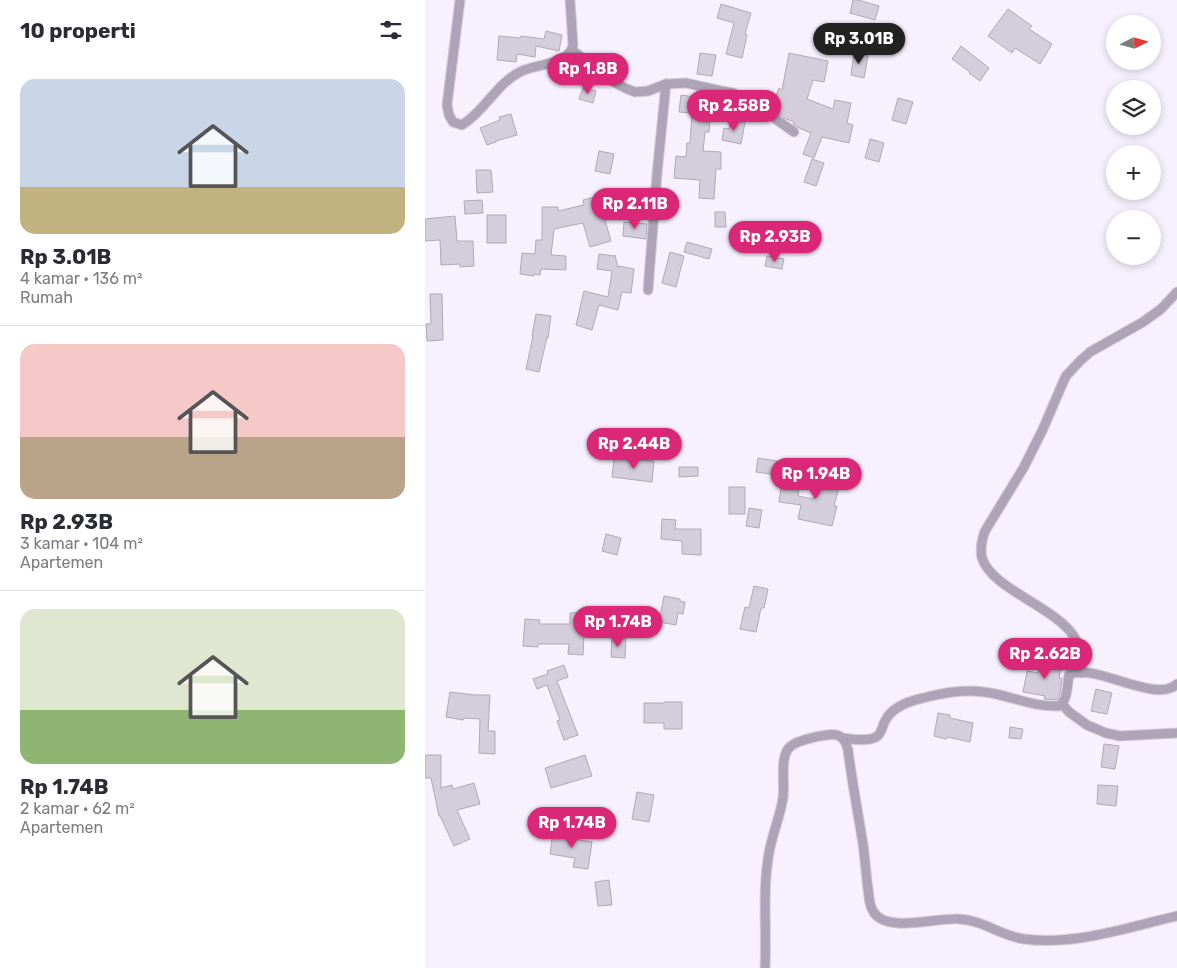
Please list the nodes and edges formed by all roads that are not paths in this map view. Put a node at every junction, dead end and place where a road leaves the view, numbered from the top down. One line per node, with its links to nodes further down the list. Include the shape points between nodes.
1 (460, 0): 3 (street, via 447,104 453,122 462,125 466,122 501,86 521,71 563,59)
2 (570, 0): 3 (street)
3 (572, 50): 4 (street, via 612,81 635,92)
4 (666, 84): 5 (street, via 686,83 733,93); 6 (street)
5 (794, 132)
6 (648, 290)
7 (1177, 292): 8 (street, via 1143,322 1090,352 1066,376 1024,468 982,540 983,560 994,575 1059,620 1074,636)
8 (1082, 672): 9 (street, via 1151,689 1166,690); 10 (street, via 1069,675)
9 (1177, 684)
10 (1062, 704): 11 (street, via 1087,726 1106,733 1120,736); 12 (street, via 1031,704 984,692 954,692 919,699 893,710 878,737)
11 (1177, 733)
12 (842, 738): 13 (street, via 848,750 869,897 872,911 878,918 899,923 971,920 1012,936 1039,940 1111,933); 14 (street, via 819,736 789,746 786,751 783,799 767,872)
13 (1177, 916)
14 (765, 968)

